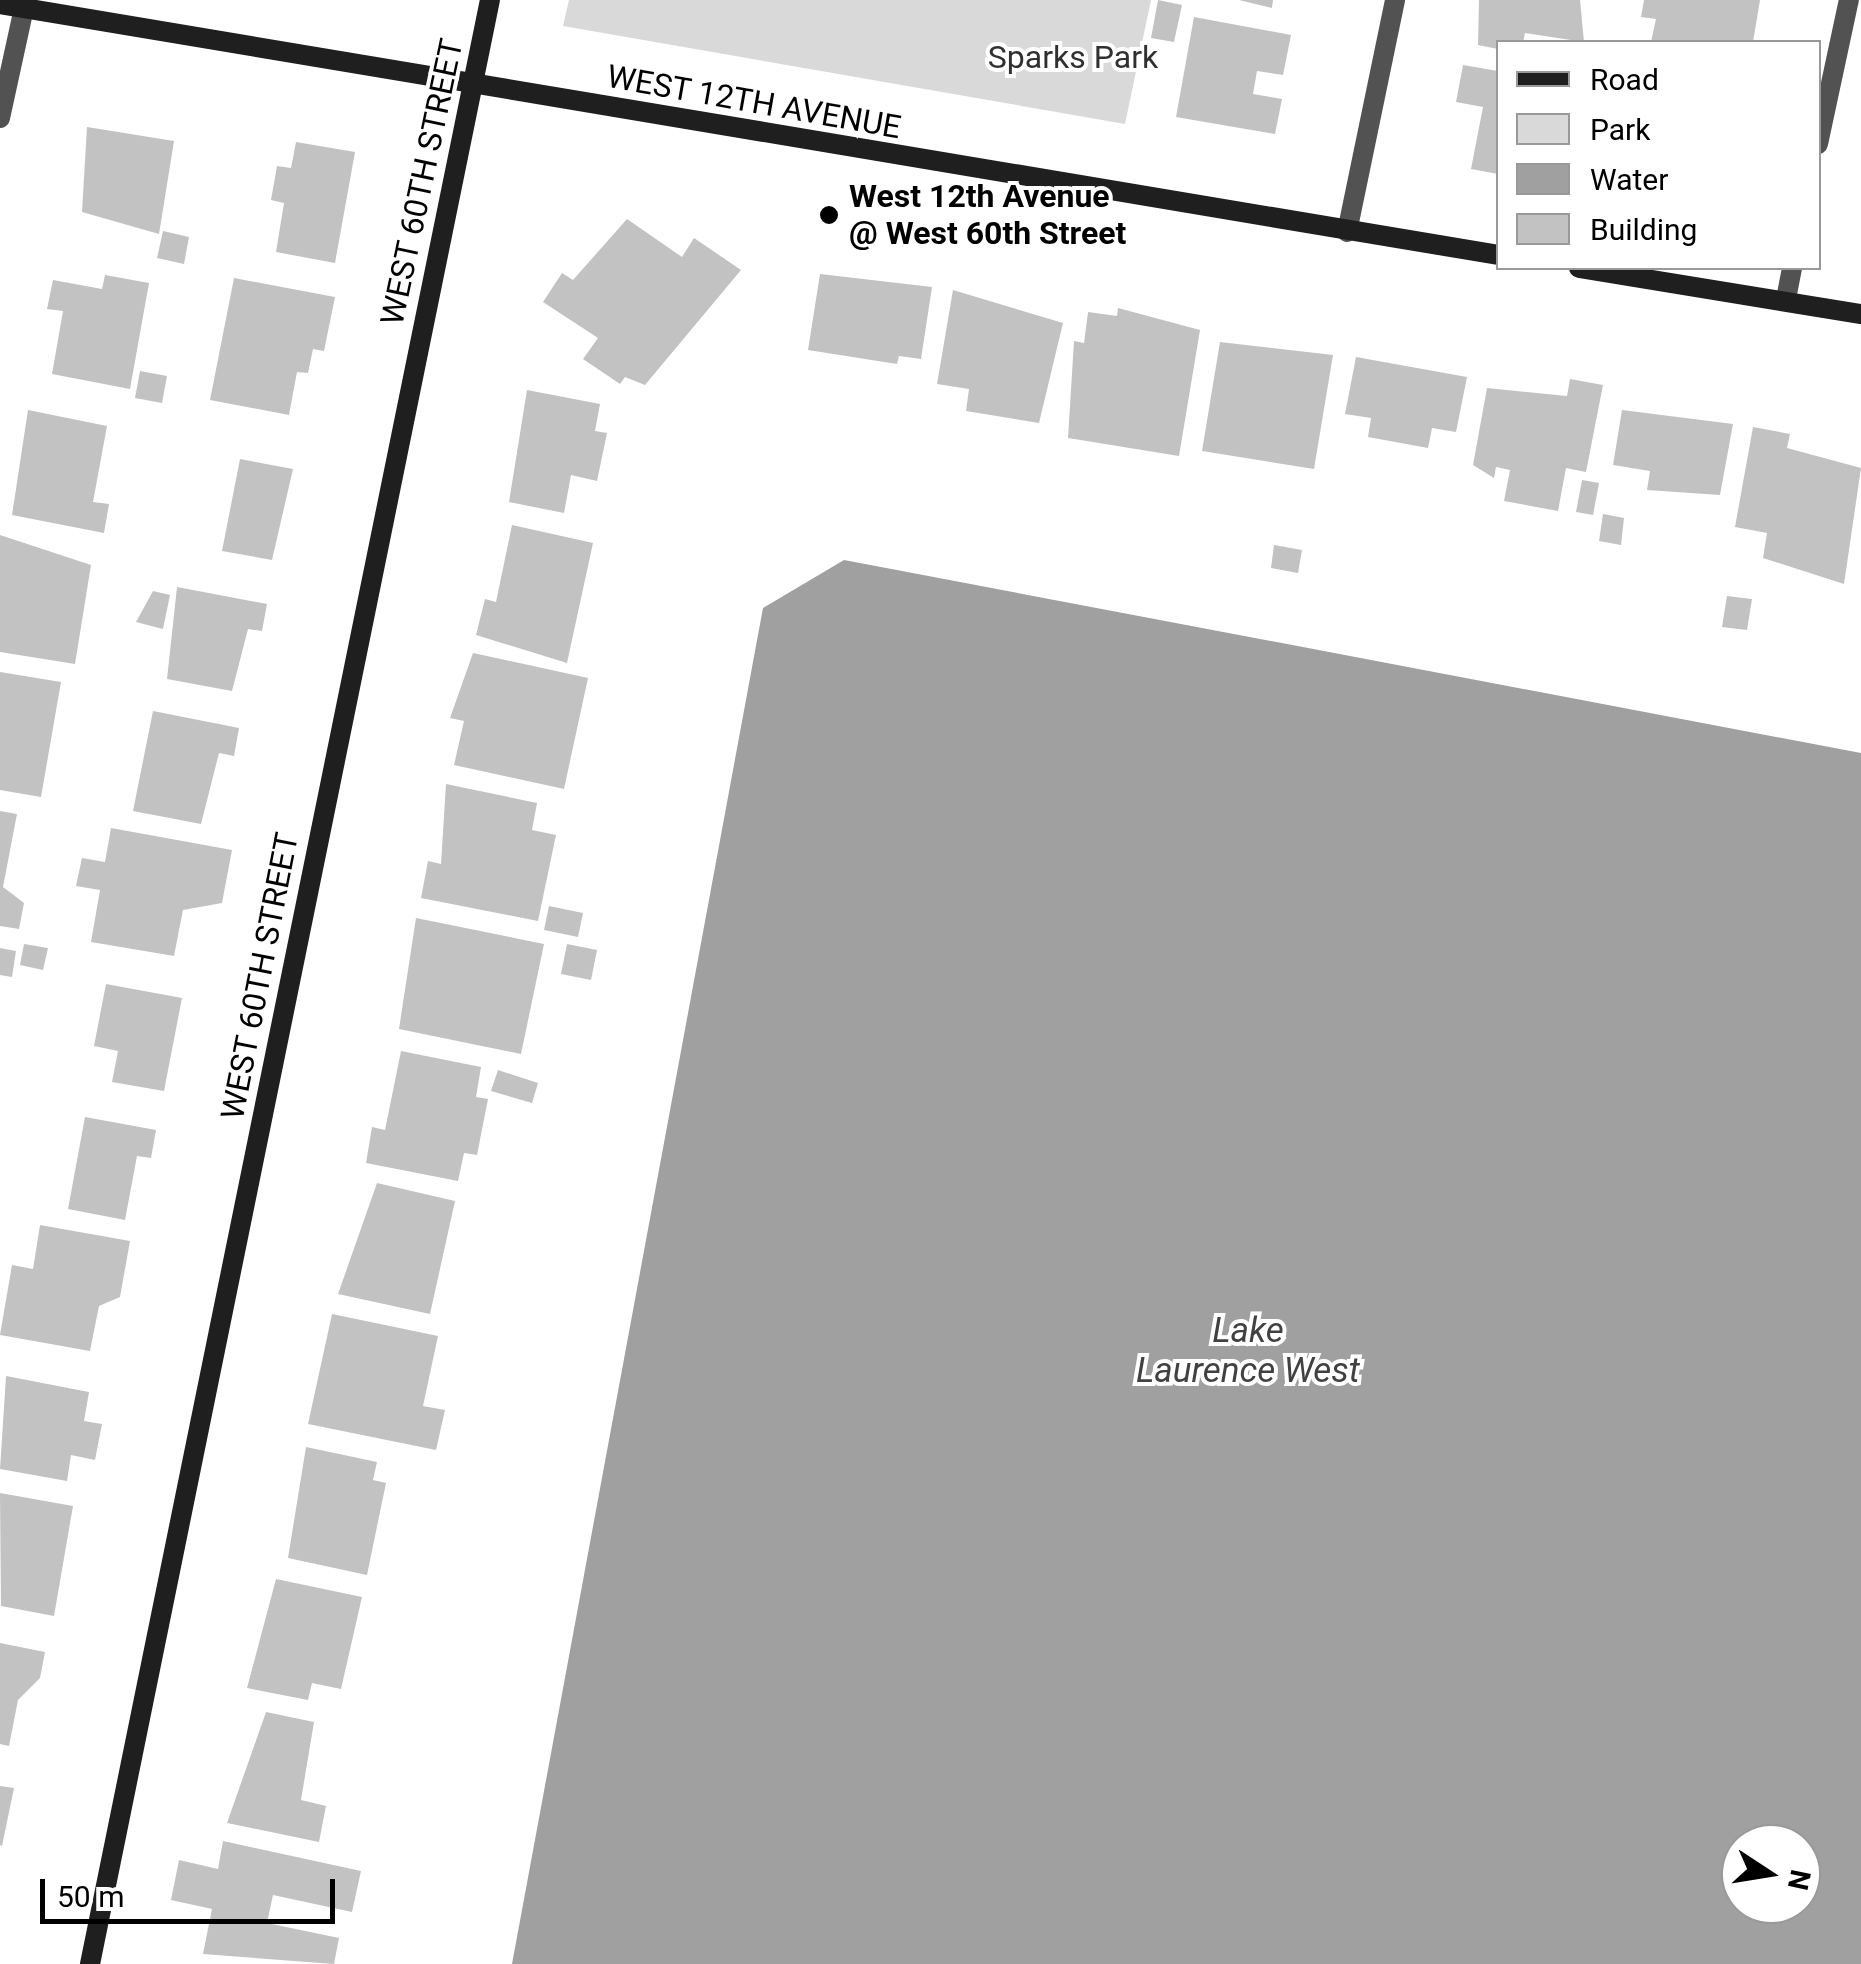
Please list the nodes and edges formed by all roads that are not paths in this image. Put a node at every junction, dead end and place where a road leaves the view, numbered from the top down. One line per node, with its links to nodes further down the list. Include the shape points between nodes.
1 (490, 0): 6 (street, WEST 60TH STREET)
2 (1395, 0): 9 (street)
3 (1849, 0): 8 (street)
4 (0, 4): 5 (street, WEST 12TH AVENUE)
5 (24, 8): 6 (street, WEST 12TH AVENUE); 7 (street)
6 (472, 85): 9 (street, WEST 12TH AVENUE); 15 (street, WEST 60TH STREET)
7 (0, 118)
8 (1821, 130)
9 (1347, 232): 10 (street, WEST 12TH AVENUE)
10 (1496, 255)
11 (1592, 270): 13 (street)
12 (1792, 270): 13 (street)
13 (1786, 299): 14 (street)
14 (1861, 314)
15 (90, 1964)

